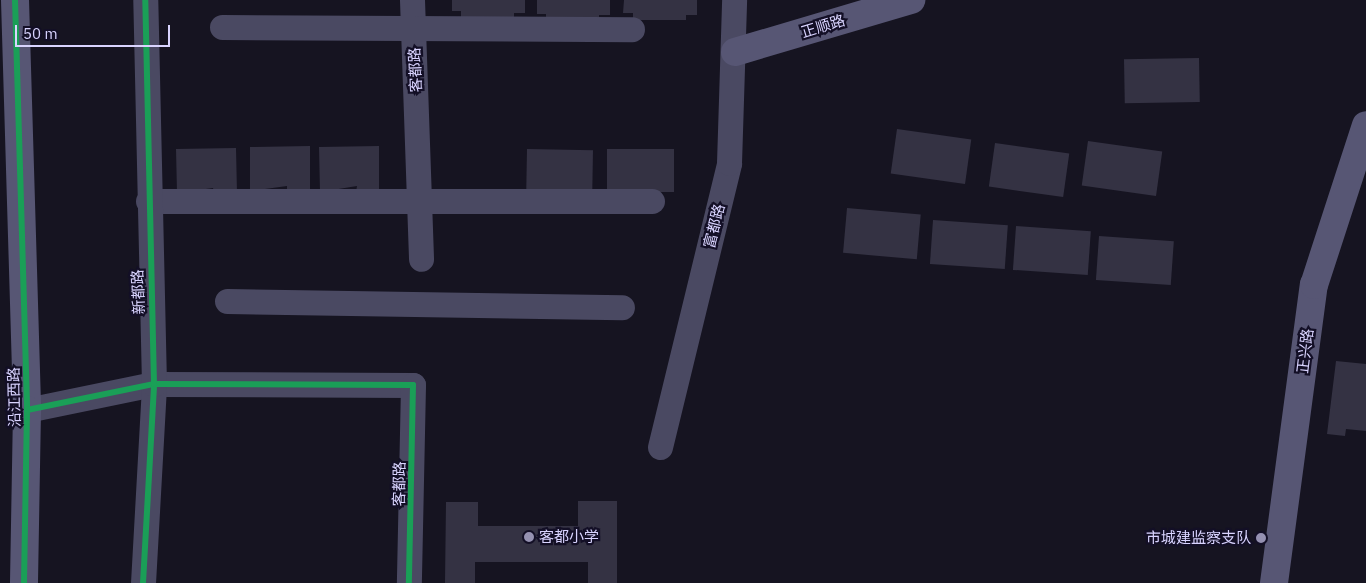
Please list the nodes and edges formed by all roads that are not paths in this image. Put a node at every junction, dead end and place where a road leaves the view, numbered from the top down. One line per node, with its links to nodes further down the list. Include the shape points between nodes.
1 (145, 0): 12 (street, 新都路)
2 (412, 0): 7 (street, 客都路)
3 (734, 0): 9 (street, 富都路)
4 (911, 0): 9 (street, 正顺路)
5 (19, 6): 18 (street, 沿江西路)
6 (222, 27): 7 (street)
7 (413, 28): 8 (street); 13 (street, 客都路)
8 (632, 29)
9 (735, 52): 19 (street, 富都路, via 729,162)
10 (1366, 125): 23 (street, 正兴路, via 1314,285)
11 (652, 201): 13 (street)
12 (148, 202): 13 (street); 17 (street, 新都路)
13 (419, 204): 14 (street, 客都路)
14 (421, 259)
15 (227, 301): 16 (street)
16 (622, 307)
17 (154, 384): 18 (street); 21 (street, 新都路); 22 (street, 客都路, via 414,385)
18 (27, 410): 20 (street, 沿江西路)
19 (660, 447)
20 (24, 583)
21 (143, 583)
22 (409, 583)
23 (1274, 583)

